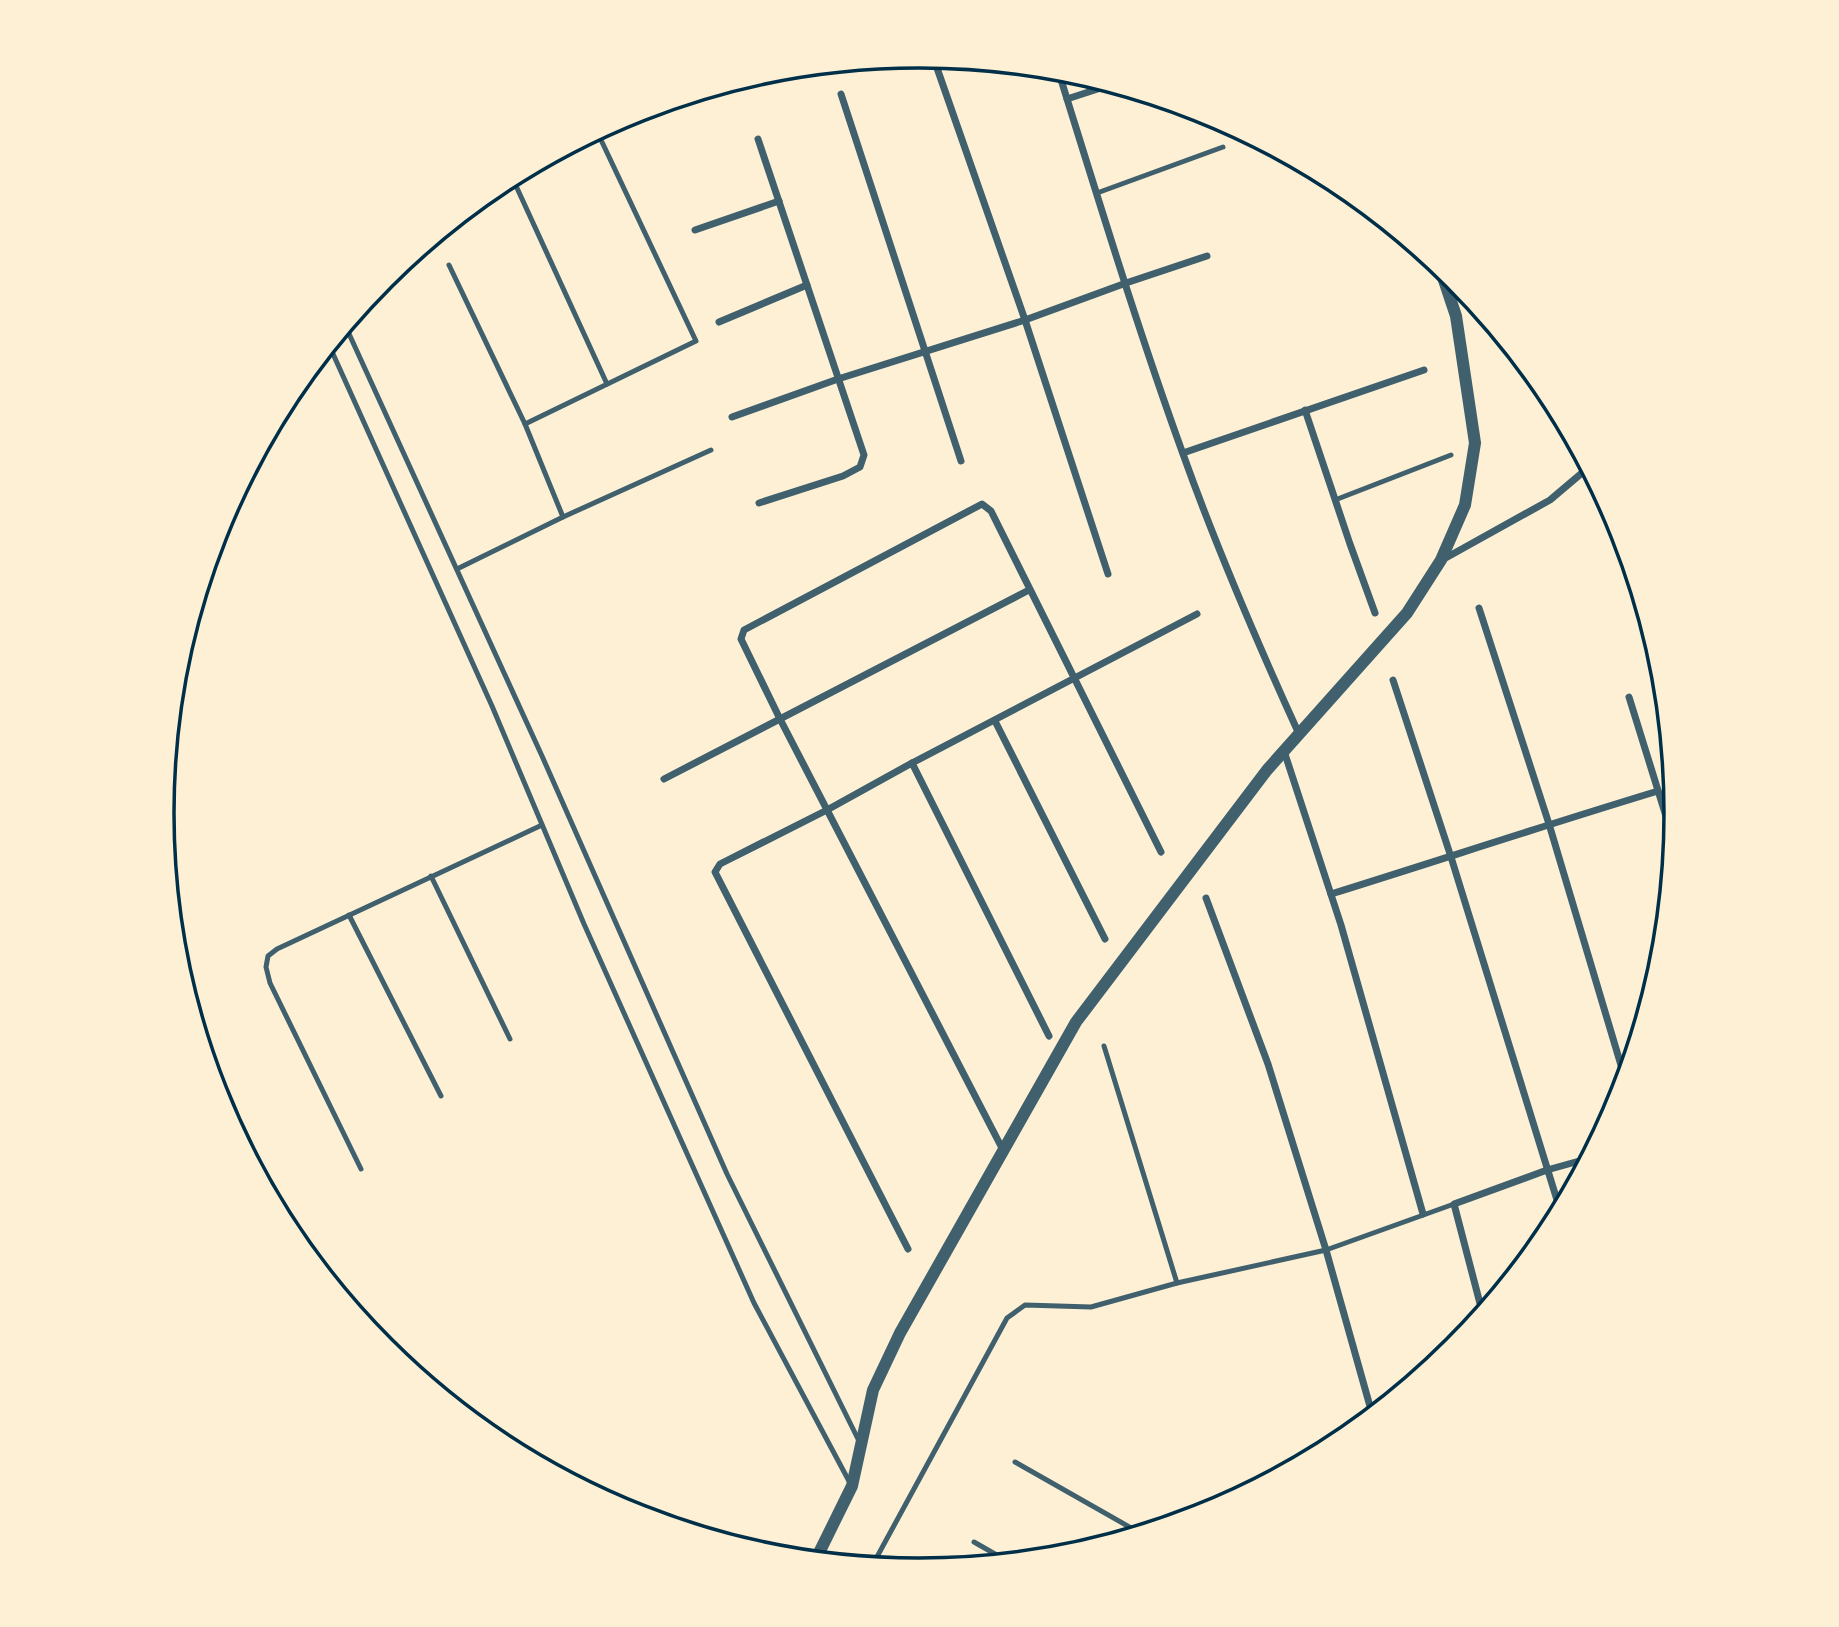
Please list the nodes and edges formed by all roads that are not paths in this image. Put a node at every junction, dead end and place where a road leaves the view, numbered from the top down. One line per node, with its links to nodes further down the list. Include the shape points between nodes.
1 (937, 69): 18 (street)
2 (1062, 82): 5 (street)
3 (1096, 90): 5 (street)
4 (841, 94): 21 (street)
5 (1067, 99): 10 (street)
6 (758, 139): 11 (street)
7 (601, 142): 25 (lane, via 696,341)
8 (1223, 147): 10 (lane)
9 (517, 188): 25 (lane)
10 (1097, 193): 15 (street)
11 (779, 201): 12 (street); 16 (street)
12 (695, 230)
13 (1207, 256): 15 (street)
14 (449, 264): 28 (lane)
15 (1126, 283): 18 (street); 30 (street)
16 (807, 285): 19 (street); 24 (street)
17 (1447, 288): 37 (street, via 1456,316 1475,443 1465,505)
18 (1026, 320): 21 (street); 39 (street)
19 (719, 322)
20 (349, 334): 38 (lane)
21 (925, 352): 24 (street); 32 (street)
22 (333, 354): 57 (lane)
23 (1424, 370): 26 (street)
24 (838, 379): 27 (street); 35 (street, via 864,454 860,467)
25 (607, 384): 28 (lane)
26 (1305, 411): 30 (street); 34 (street)
27 (732, 417)
28 (525, 424): 36 (lane)
29 (711, 450): 36 (lane)
30 (1183, 453): 49 (street, via 1233,586)
31 (1451, 455): 34 (lane)
32 (961, 461)
33 (1582, 473): 37 (street, via 1550,500)
34 (1335, 500): 42 (street)
35 (759, 503)
36 (563, 517): 38 (lane)
37 (1441, 560): 49 (street, via 1407,613)
38 (457, 569): 82 (lane, via 727,1174)
39 (1108, 574)
40 (1029, 590): 44 (street); 47 (street); 47 (street, via 991,511 982,504 744,631 741,639)
41 (1479, 608): 56 (street)
42 (1375, 613)
43 (1196, 614): 44 (street)
44 (1074, 679): 48 (street); 58 (street)
45 (1393, 680): 59 (street)
46 (1629, 697): 53 (street)
47 (780, 719): 52 (street); 54 (street)
48 (995, 721): 51 (street); 64 (street)
49 (1299, 734): 50 (street)
50 (1284, 751): 61 (street); 70 (street, via 1076,1022)
51 (912, 763): 54 (street); 65 (street)
52 (664, 779)
53 (1658, 791): 55 (street); 56 (street)
54 (827, 810): 70 (street); 77 (street, via 720,864 715,872)
55 (1665, 813)
56 (1549, 824): 59 (street); 68 (street)
57 (542, 825): 60 (lane); 84 (lane, via 754,1303)
58 (1161, 852)
59 (1451, 857): 61 (street); 73 (street)
60 (432, 876): 63 (lane); 66 (lane)
61 (1331, 894): 76 (street)
62 (1206, 898): 78 (street, via 1268,1064)
63 (349, 915): 69 (lane); 72 (lane, via 277,949 268,956 266,967)
64 (1105, 939)
65 (1049, 1036)
66 (510, 1039)
67 (1104, 1046): 79 (lane)
68 (1621, 1064)
69 (441, 1096)
70 (1003, 1151): 82 (street, via 900,1334 873,1390)
71 (1578, 1161): 73 (street)
72 (361, 1168)
73 (1547, 1170): 74 (street); 75 (street)
74 (1556, 1200)
75 (1454, 1204): 76 (lane); 80 (street)
76 (1423, 1214): 78 (lane)
77 (908, 1249)
78 (1326, 1250): 79 (lane); 81 (street)
79 (1177, 1283): 89 (lane, via 1091,1307 1025,1305 1007,1318)
80 (1480, 1305)
81 (1370, 1407)
82 (861, 1445): 84 (street)
83 (1014, 1462): 85 (lane)
84 (852, 1486): 87 (street)
85 (1132, 1527)
86 (974, 1542): 88 (lane)
87 (820, 1552)
88 (995, 1554)
89 (877, 1557)

